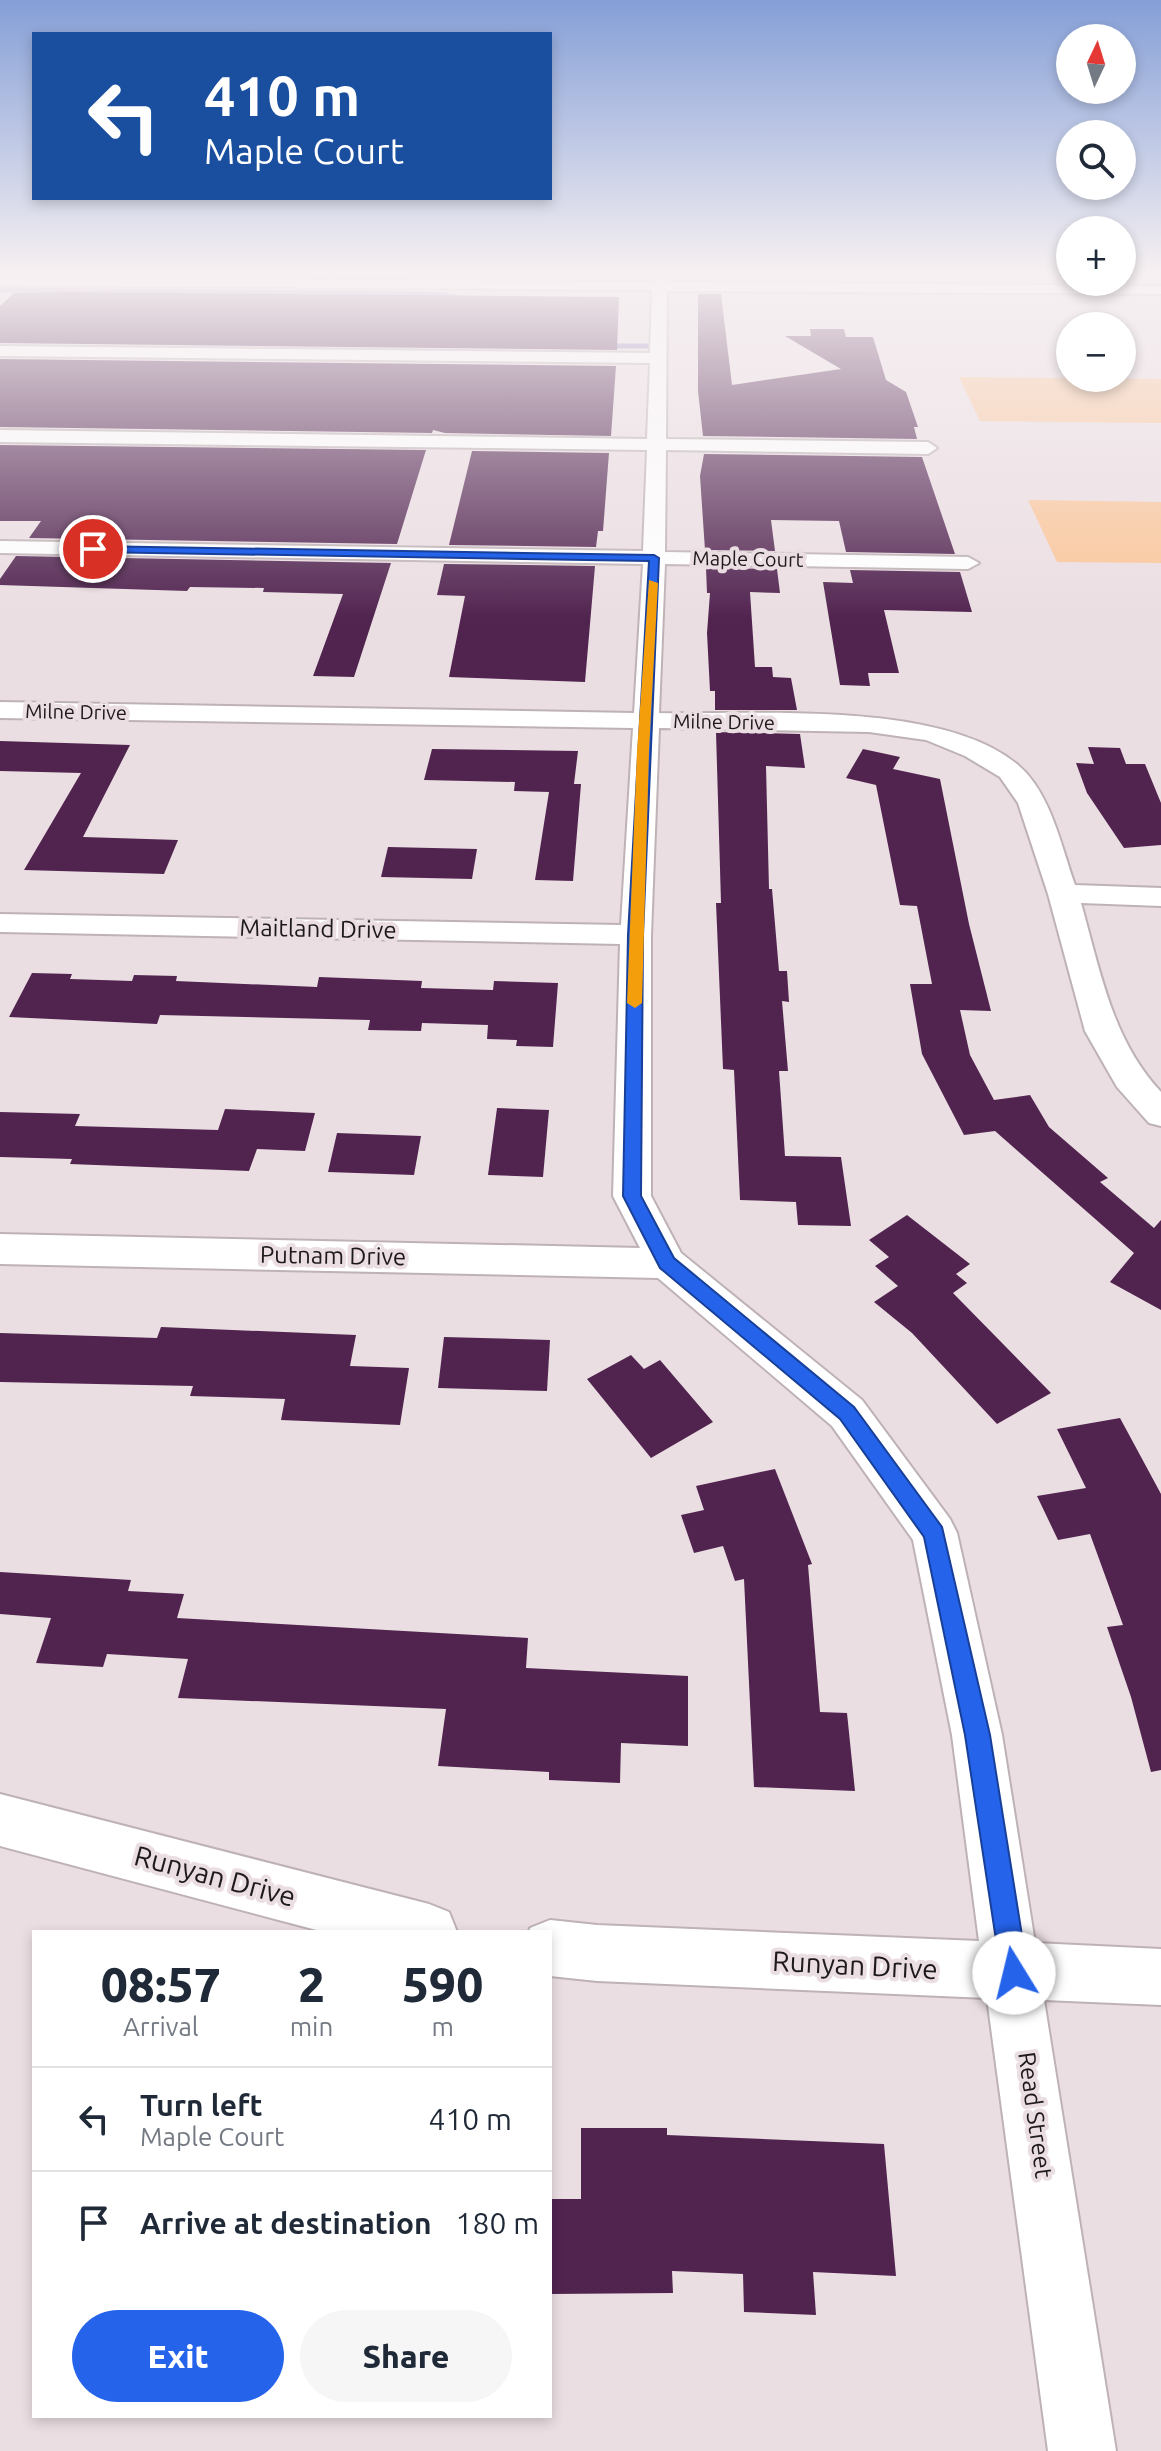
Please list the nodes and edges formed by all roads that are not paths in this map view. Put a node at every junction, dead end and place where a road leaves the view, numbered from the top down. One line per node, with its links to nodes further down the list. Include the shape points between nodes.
1 (656, 389): 3 (street, Read Street)
2 (0, 436): 3 (street)
3 (655, 444): 4 (street); 6 (street, Read Street)
4 (928, 448)
5 (0, 547): 6 (street, Maple Court)
6 (654, 558): 7 (street, Maple Court); 9 (street, Read Street)
7 (968, 563)
8 (0, 710): 9 (street, Milne Drive)
9 (644, 721): 10 (street, Milne Drive, via 869,724 931,733 974,750 1009,771 1032,803); 13 (street, Read Street)
10 (1063, 894): 11 (street); 14 (street, Milne Drive, via 1102,1031 1129,1079)
11 (1161, 897)
12 (0, 923): 13 (street, Maitland Drive)
13 (636, 935): 16 (street, Read Street, via 632,1196)
14 (1161, 1114)
15 (0, 1249): 16 (street, Putnam Drive)
16 (667, 1263): 20 (street, Read Street, via 847,1413 934,1533 977,1735)
17 (0, 1820): 18 (street, Runyan Drive)
18 (421, 1930)
19 (552, 1948): 20 (street, Runyan Drive)
20 (1014, 1973): 21 (street, Runyan Drive); 22 (street, Read Street)
21 (1161, 1977)
22 (1082, 2451)

